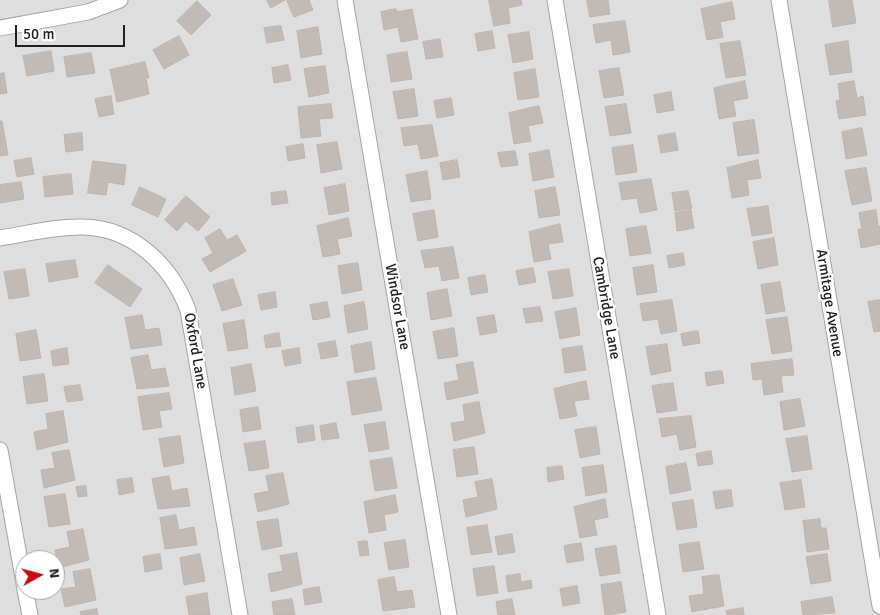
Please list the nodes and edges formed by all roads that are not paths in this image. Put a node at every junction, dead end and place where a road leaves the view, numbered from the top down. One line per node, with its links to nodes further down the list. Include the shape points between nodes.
1 (120, 0): 5 (street, via 88,12)
2 (345, 0): 13 (street, Windsor Lane)
3 (555, 0): 14 (street, Cambridge Lane)
4 (779, 0): 10 (street, Armitage Avenue)
5 (0, 28)
6 (0, 238): 12 (street, Oxford Lane, via 84,227 108,231 149,252 175,283 188,310)
7 (0, 450): 8 (street)
8 (18, 550)
9 (27, 600): 11 (street)
10 (880, 606)
11 (30, 615)
12 (240, 615)
13 (449, 615)
14 (658, 615)

